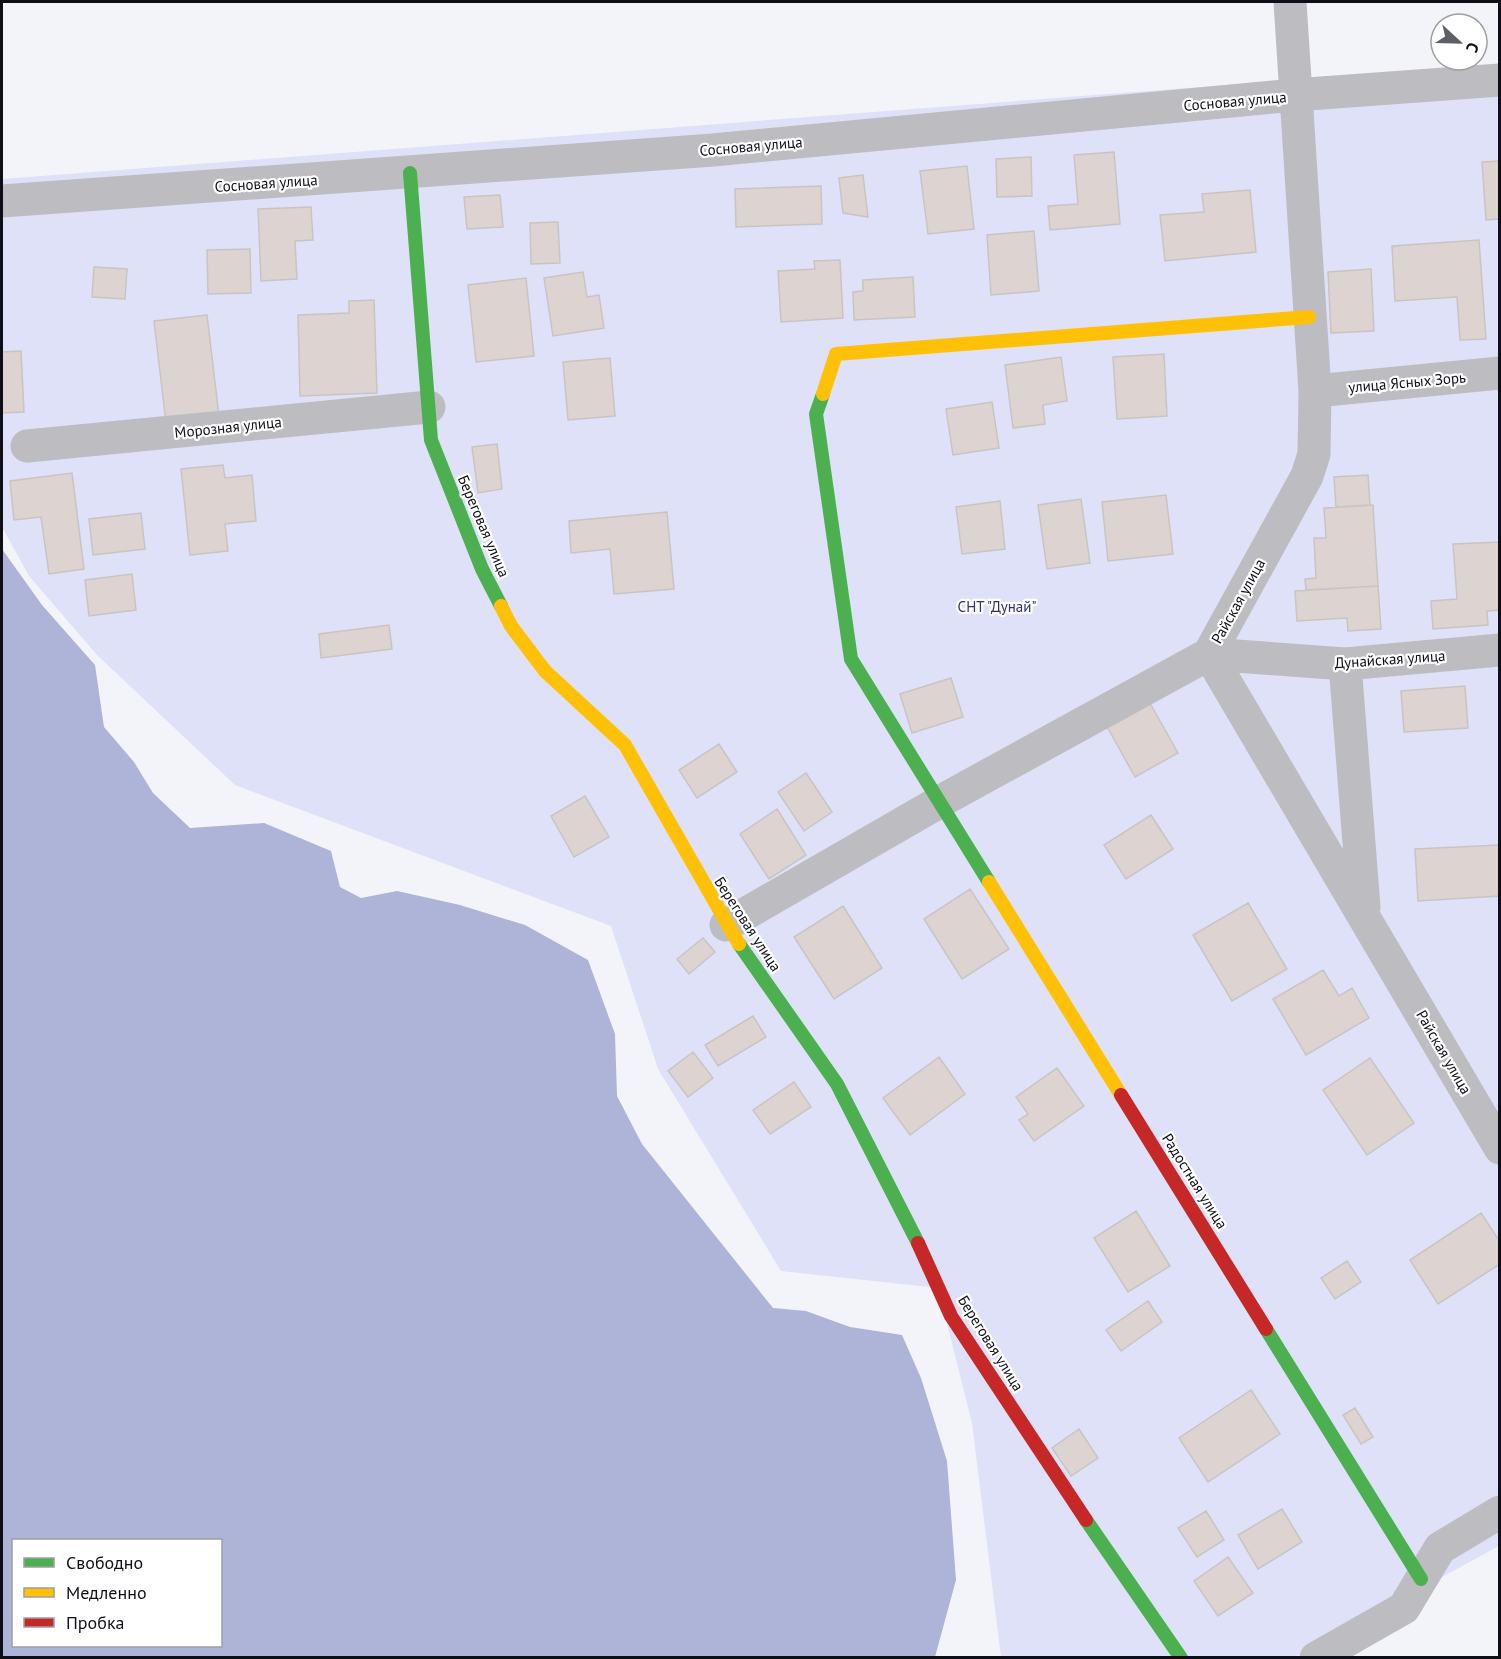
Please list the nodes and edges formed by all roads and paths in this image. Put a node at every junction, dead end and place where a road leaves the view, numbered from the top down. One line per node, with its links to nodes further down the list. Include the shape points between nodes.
1 (1290, 2): 3 (street, Райская улица)
2 (1500, 80): 3 (street, Сосновая улица)
3 (1294, 95): 4 (street, Сосновая улица, via 713,150); 6 (street, Райская улица)
4 (410, 173): 5 (street, Сосновая улица); 9 (street, Береговая улица)
5 (2, 201)
6 (1309, 317): 8 (street, Райская улица); 14 (street, Радостная улица, via 836,354 816,414 851,659)
7 (1500, 373): 8 (street, улица Ясных Зорь)
8 (1315, 391): 12 (street, Райская улица, via 1314,454 1307,476)
9 (429, 407): 10 (street, Морозная улица); 16 (street, Береговая улица, via 431,440 482,569 511,626 546,671 625,745)
10 (27, 446)
11 (1500, 650): 13 (street, Дунайская улица)
12 (1209, 654): 13 (street, Дунайская улица); 14 (street); 15 (street, Райская улица)
13 (1345, 664): 15 (street)
14 (941, 801): 16 (street); 20 (street, Радостная улица)
15 (1365, 917): 17 (street, Райская улица)
16 (726, 925): 21 (street, Береговая улица, via 837,1084 951,1316)
17 (1491, 1112): 18 (street, Райская улица)
18 (1500, 1148)
19 (1500, 1512): 20 (street, via 1440,1548)
20 (1421, 1579): 22 (street, via 1404,1608)
21 (1181, 1658)
22 (1316, 1658)

